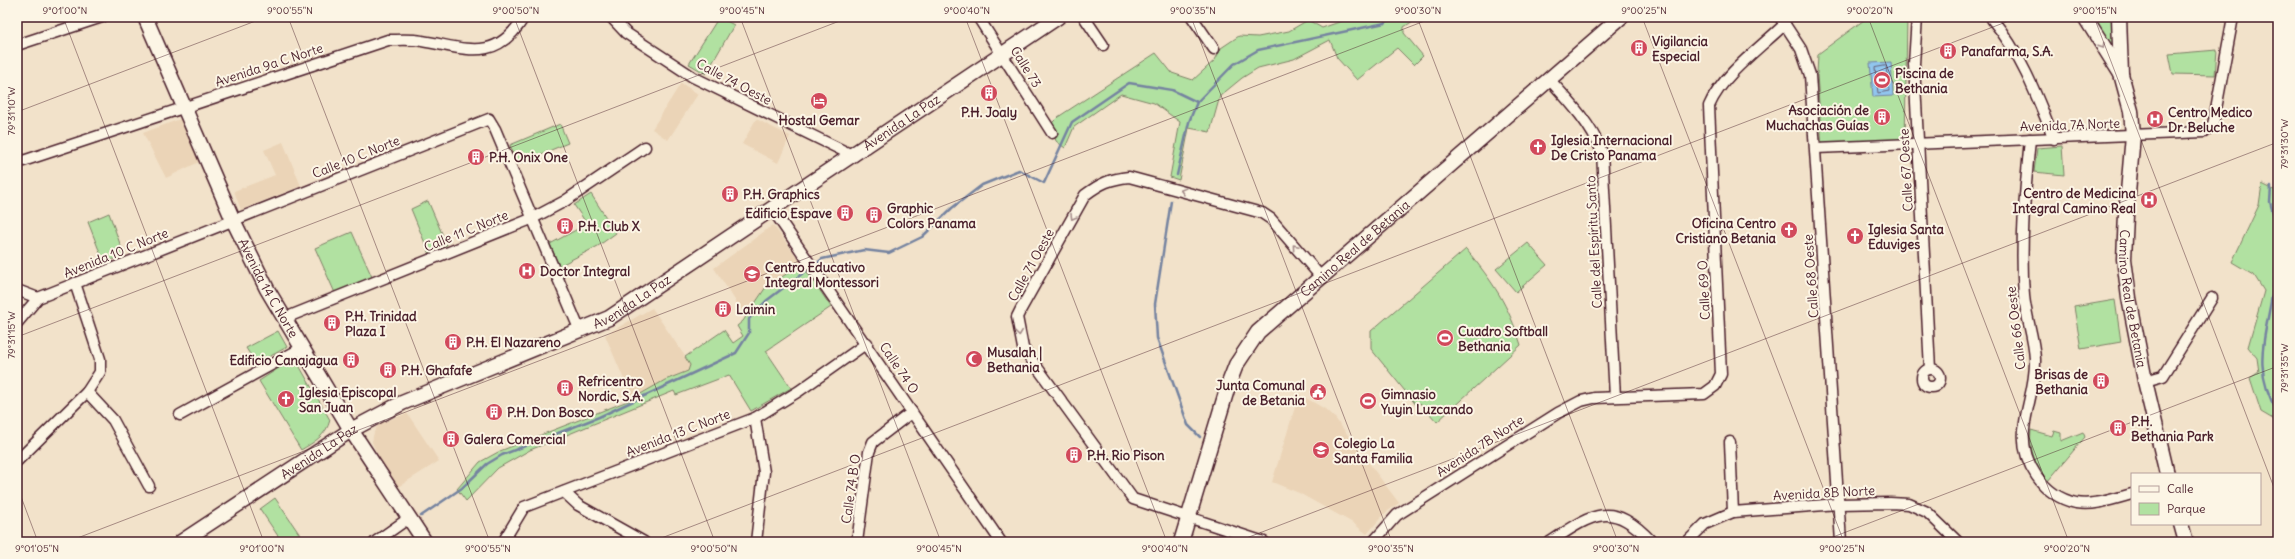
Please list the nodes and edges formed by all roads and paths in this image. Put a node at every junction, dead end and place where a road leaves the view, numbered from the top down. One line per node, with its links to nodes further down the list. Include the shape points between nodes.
1 (102, 17): 16 (street)
2 (145, 17): 22 (street, Avenida 14 C Norte)
3 (524, 17): 22 (street, Avenida 9a C Norte, via 508,36 492,47 474,51 420,40 388,40)
4 (611, 17): 30 (street, Calle 74 Oeste, via 626,33 693,77)
5 (978, 17): 19 (street, Calle 73)
6 (1058, 17): 19 (street, Avenida La Paz)
7 (1084, 17): 17 (street)
8 (1192, 17): 18 (street)
9 (1622, 17): 21 (street, Camino Real de Betania)
10 (1916, 17): 27 (street, Calle 67 Oeste, via 1914,64)
11 (2085, 17): 20 (street, Camino Real de Betania, one-way to 20)
12 (2119, 17): 20 (street, Camino Real de Betania)
13 (2233, 17): 24 (street, Avenida 7A Norte, via 2213,124 2209,129 2193,133)
14 (1992, 18): 26 (street, via 2014,48 2028,75)
15 (1783, 21): 29 (street, Calle 68 Oeste, via 1801,49 1810,75); 48 (street, Calle 69 O, via 1717,90 1709,106 1721,374 1719,381 1704,394)
16 (17, 45)
17 (1103, 45)
18 (1214, 49)
19 (1003, 55): 23 (street, Calle 73); 30 (street, Avenida La Paz)
20 (2121, 74): 24 (street, Camino Real de Betania, via 2131,110)
21 (1549, 79): 35 (street, Camino Real de Betania); 48 (street, Calle del Espíritu Santo, via 1582,116 1594,133 1602,152)
22 (184, 107): 31 (street, Avenida 9a C Norte); 34 (street, Avenida 14 C Norte)
23 (1052, 132)
24 (2133, 136): 26 (street, Avenida 7A Norte); 46 (street, Camino Real de Betania, via 2124,259)
25 (2030, 139): 26 (street, Avenida 7A Norte); 27 (street, Avenida 7A Norte); 58 (street, Calle 66 Oeste, via 2022,242 2024,298 2035,365 2034,386 2024,430 2026,458 2044,485 2058,496 2075,503 2092,504)
26 (2054, 139)
27 (1918, 144): 29 (street, Avenida 7A Norte); 45 (street, Calle 67 Oeste)
28 (645, 146): 33 (street, Calle 11 C Norte, via 565,201)
29 (1816, 148): 59 (street, Calle 68 Oeste)
30 (854, 156): 32 (street, Avenida La Paz)
31 (17, 163)
32 (774, 210): 42 (street, Avenida La Paz, via 609,318); 43 (street, Calle 74 O)
33 (531, 219): 34 (street, Calle 10 C Norte, via 489,119); 40 (street, Calle 11 C Norte); 42 (street)
34 (233, 220): 36 (street, Avenida 10 C Norte); 40 (street, Avenida 14 C Norte, via 267,289)
35 (1321, 277): 62 (street, Camino Real de Betania, via 1258,332 1236,365); 62 (street, Calle 71 Oeste, one-way to 62, via 1271,219 1262,213 1130,177 1100,183 1085,195 1021,309 1018,317 1023,348 1133,499)
36 (75, 283): 38 (street, Avenida 10 C Norte); 47 (street, via 101,366)
37 (17, 290): 38 (street)
38 (38, 298): 41 (street, Avenida 10 C Norte)
39 (2212, 298): 46 (street, via 2163,376)
40 (285, 318): 44 (street, Avenida 14 C Norte)
41 (17, 323)
42 (580, 331): 52 (street, Avenida La Paz, via 402,403)
43 (867, 343): 49 (street, Calle 74 O); 51 (street, Avenida 13 C Norte, via 799,391)
44 (302, 348): 50 (street); 52 (street, Avenida 14 C Norte)
45 (1930, 369)
46 (2145, 381): 55 (street, Camino Real de Betania)
47 (87, 392): 54 (street); 56 (street, via 113,420)
48 (1615, 397): 74 (street, Avenida 7B Norte, via 1581,401 1529,430 1397,516)
49 (912, 412): 70 (street, Calle 74 B O, via 873,442 869,452); 71 (street, Calle 74 O)
50 (180, 415)
51 (755, 418): 57 (street, Avenida 13 C Norte); 69 (street, via 764,472)
52 (351, 430): 61 (street, Avenida 14 C Norte); 64 (street, Avenida La Paz)
53 (1730, 442): 60 (street)
54 (17, 461)
55 (2167, 473)
56 (149, 486)
57 (564, 492): 67 (street, Avenida 13 C Norte, via 524,507); 68 (street, via 578,505)
58 (2131, 494)
59 (1838, 504): 60 (street, Avenida 8B Norte); 78 (street, Calle 68 Oeste); 79 (street, Avenida 8B Norte, via 1909,504 1927,512)
60 (1733, 512): 77 (street, Avenida 8B Norte, via 1705,524)
61 (409, 518): 65 (street); 66 (street, Avenida 14 C Norte)
62 (1188, 518): 72 (street, Camino Real de Betania); 73 (street, Calle 71 Oeste)
63 (2181, 525): 80 (street)
64 (181, 542)
65 (375, 542)
66 (426, 542)
67 (503, 542)
68 (644, 542)
69 (756, 542)
70 (857, 542)
71 (1001, 542)
72 (1181, 542)
73 (1264, 542)
74 (1373, 542)
75 (1550, 542): 76 (street, via 1581,521 1608,515 1636,525)
76 (1652, 542)
77 (1687, 542)
78 (1841, 542)
79 (1958, 542)
80 (2186, 542)

